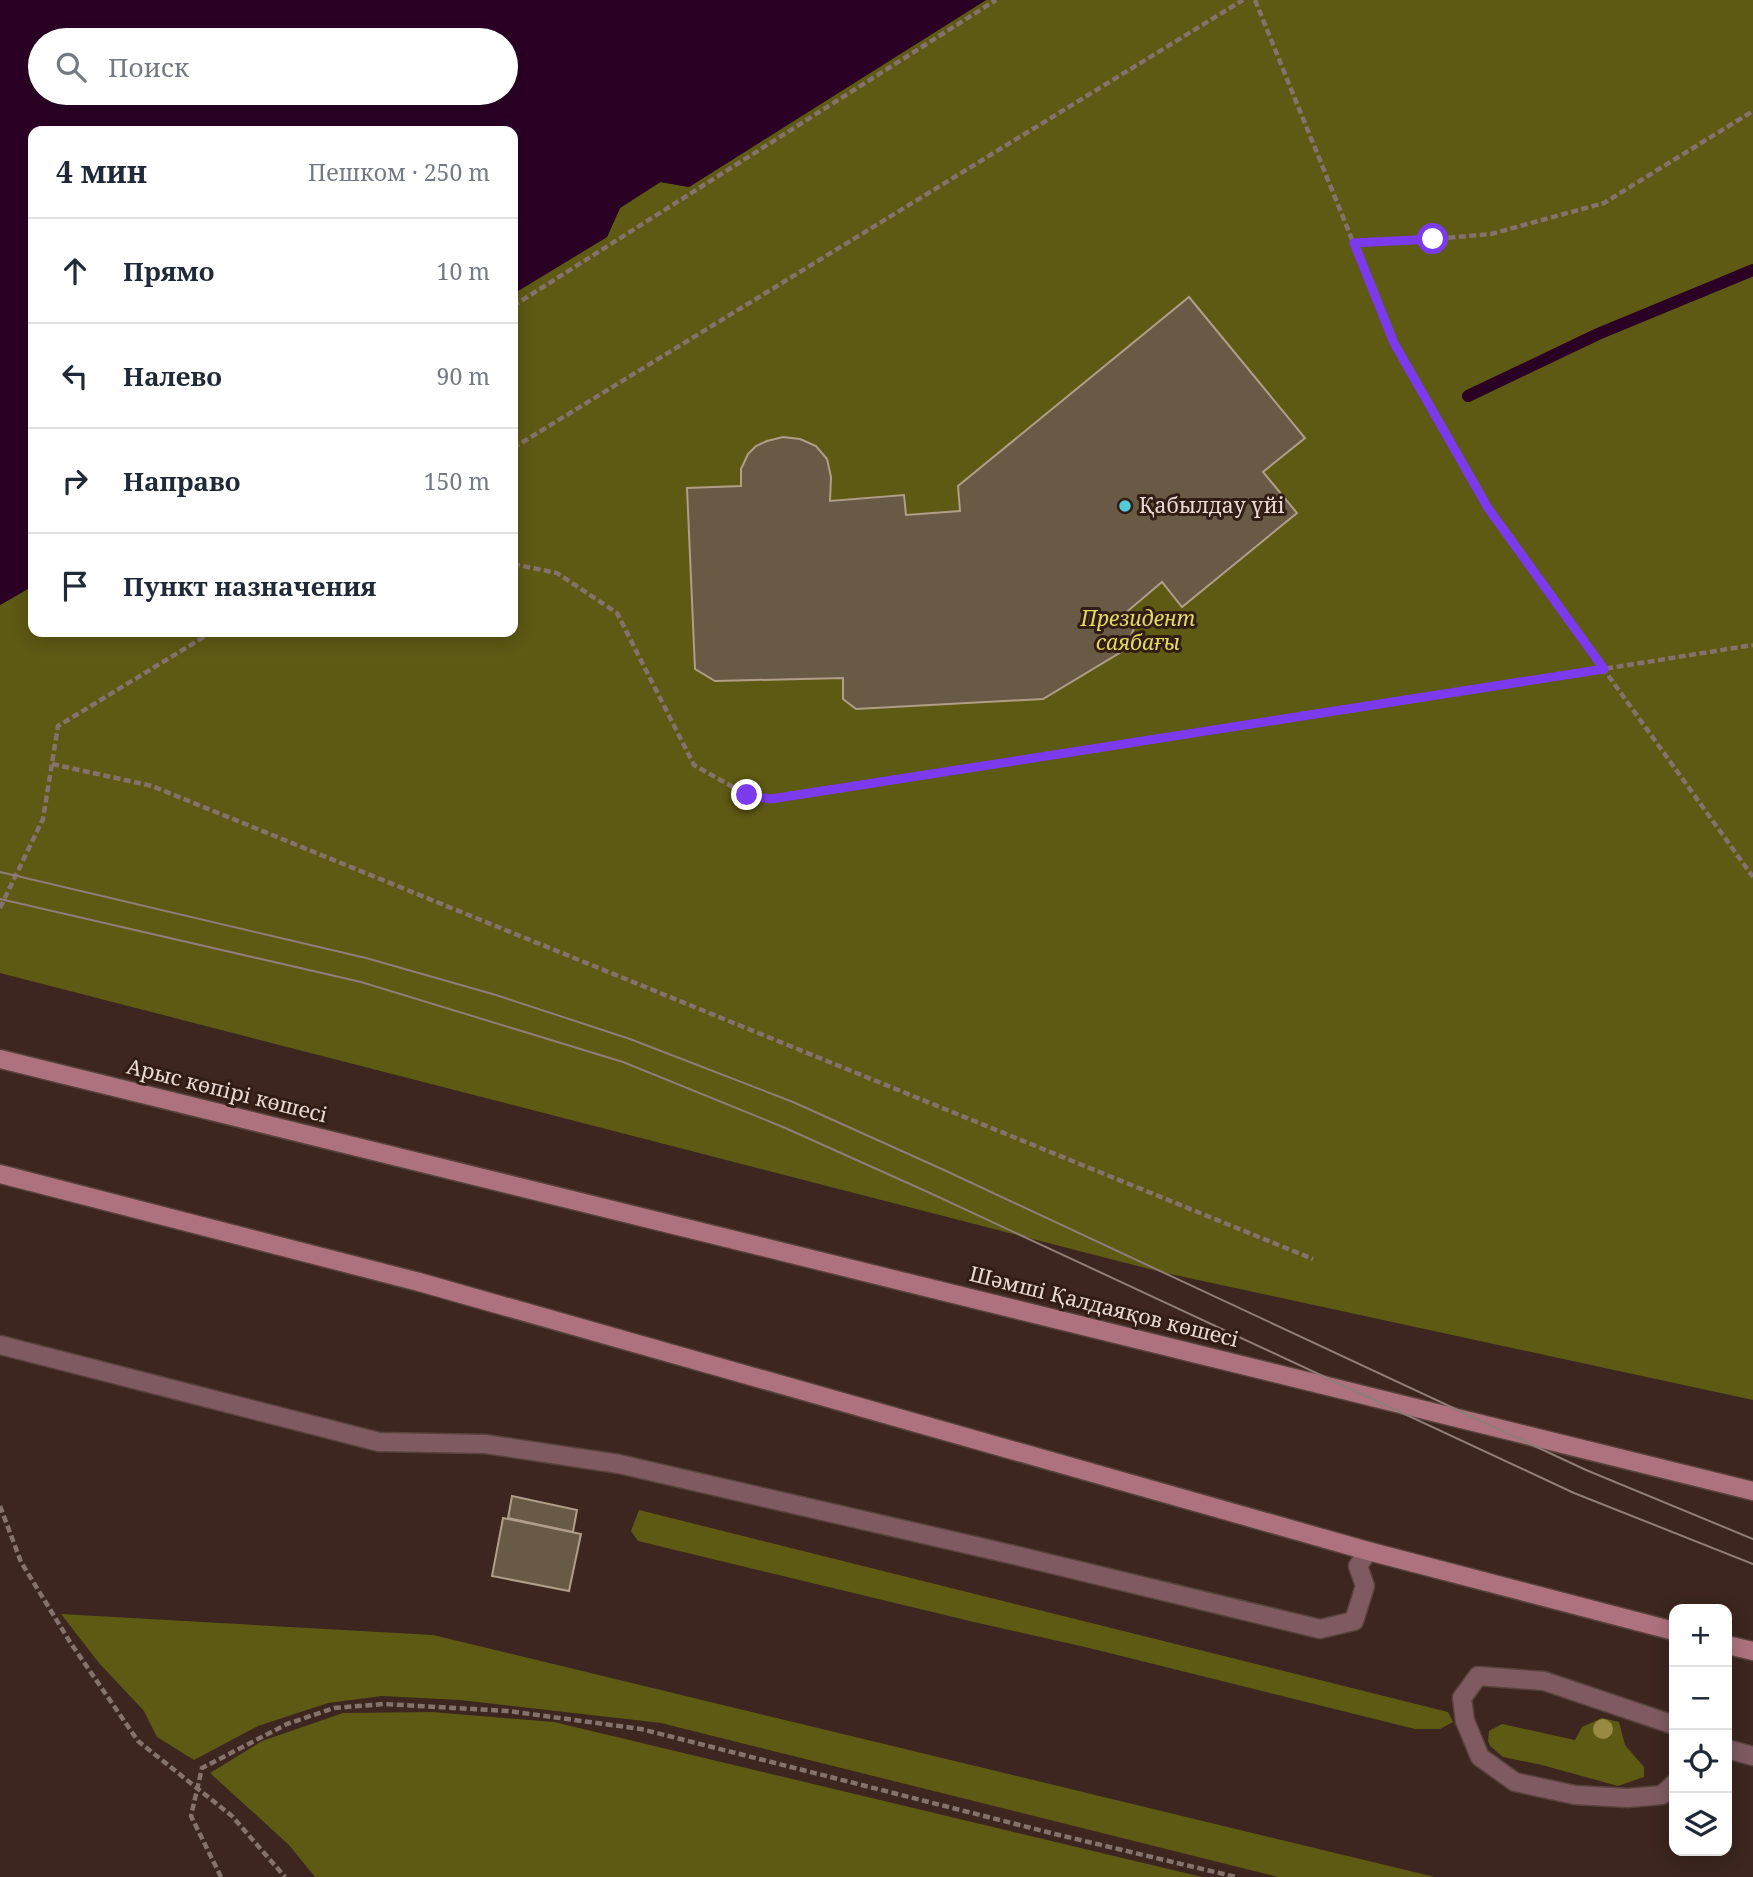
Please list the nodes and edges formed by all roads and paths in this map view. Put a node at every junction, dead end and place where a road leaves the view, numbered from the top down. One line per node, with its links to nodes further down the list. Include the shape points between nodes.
1 (996, 0): 6 (path)
2 (1244, 0): 7 (path)
3 (1255, 0): 5 (path)
4 (1753, 111): 5 (path, via 1604,202 1491,234)
5 (1354, 243): 11 (path, via 1394,343 1488,508)
6 (518, 303)
7 (518, 444)
8 (518, 565): 11 (path, via 558,573 617,613 694,765 747,795 771,799)
9 (204, 637): 12 (path, via 58,726)
10 (1753, 645): 11 (path)
11 (1604, 669): 13 (path)
12 (52, 764): 14 (path, via 43,819); 18 (path, via 152,786)
13 (1753, 877)
14 (0, 908)
15 (0, 1059): 16 (main road, Арыс көпірі көшесі)
16 (444, 1167): 20 (main road, Шәмші Қалдаяқов көшесі)
17 (0, 1174): 22 (main road, via 419,1282)
18 (1313, 1259)
19 (0, 1345): 22 (lane, via 379,1442 485,1444 619,1464 1321,1629 1354,1621 1365,1586 1359,1566)
20 (1753, 1491)
21 (0, 1506): 29 (path, via 22,1562 138,1741)
22 (1368, 1551): 23 (main road)
23 (1669, 1630)
24 (1732, 1645): 25 (main road)
25 (1753, 1651)
26 (1669, 1723): 30 (lane, via 1544,1681 1478,1676 1462,1698 1465,1721 1480,1757 1515,1782 1575,1795 1628,1798 1662,1795)
27 (1732, 1750): 28 (lane)
28 (1753, 1756)
29 (197, 1788): 31 (path, via 191,1816); 32 (path, via 232,1816); 33 (path, via 202,1768 287,1724 334,1708 384,1704 508,1711 641,1729)
30 (1669, 1789)
31 (221, 1877)
32 (285, 1877)
33 (1236, 1877)

